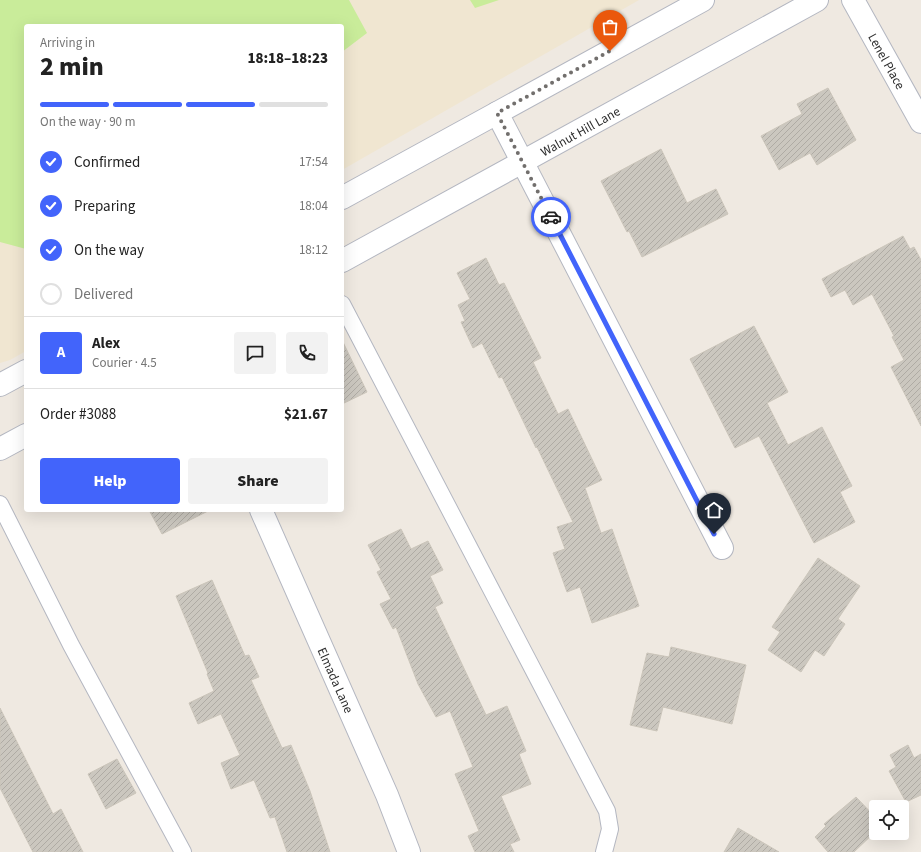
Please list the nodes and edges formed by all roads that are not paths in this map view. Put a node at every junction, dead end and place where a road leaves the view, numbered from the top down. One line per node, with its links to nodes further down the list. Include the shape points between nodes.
1 (702, 0): 4 (main road)
2 (817, 0): 6 (main road, Walnut Hill Lane)
3 (853, 0): 5 (main road, Lenel Place)
4 (497, 113): 6 (main road); 7 (main road)
5 (921, 122)
6 (523, 162): 8 (main road, Walnut Hill Lane); 16 (main road)
7 (344, 197)
8 (344, 261)
9 (344, 308): 19 (lane, via 607,811 610,829)
10 (24, 372): 11 (main road)
11 (0, 385)
12 (24, 436): 13 (main road)
13 (0, 450)
14 (0, 504): 17 (lane, via 71,645)
15 (262, 512): 18 (main road, Elmada Lane, via 387,795)
16 (722, 548)
17 (183, 852)
18 (409, 852)
19 (604, 852)

